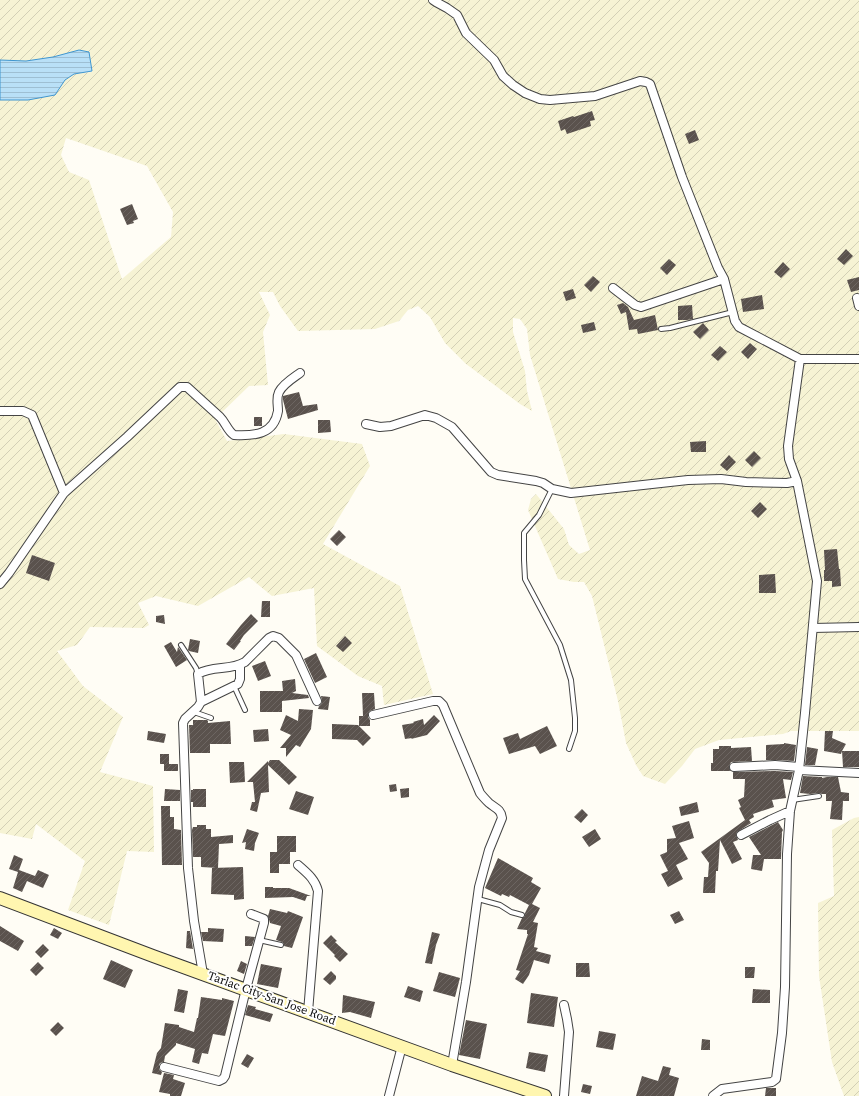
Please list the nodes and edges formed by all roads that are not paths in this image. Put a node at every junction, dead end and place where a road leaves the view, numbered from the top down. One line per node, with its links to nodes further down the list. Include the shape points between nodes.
1 (434, 0): 2 (street, via 457,15 466,33 494,60 503,76 513,86 540,100 595,96 640,81 650,84 682,177)
2 (724, 279): 3 (street, via 641,307); 4 (street)
3 (613, 288)
4 (732, 312): 5 (lane); 6 (street, via 739,327)
5 (661, 329)
6 (800, 359): 7 (street); 11 (street, via 788,446 789,459)
7 (858, 360)
8 (300, 373): 13 (street, via 279,392 276,418 268,430 260,434 234,435 227,430 220,417 187,387 180,387 127,438)
9 (0, 411): 13 (street, via 23,411 32,415)
10 (366, 424): 12 (street, via 391,426 425,414 452,427 491,472 544,483)
11 (797, 481): 12 (street, via 787,483 688,480 571,493); 16 (street, via 817,581)
12 (552, 489): 27 (lane, via 539,515 524,533 524,560 526,579 560,645 571,680 575,731)
13 (64, 492): 14 (street)
14 (0, 584)
15 (859, 627): 16 (street)
16 (813, 628): 29 (street)
17 (181, 645): 19 (lane)
18 (240, 665): 19 (street, via 207,670); 20 (street, via 239,681); 21 (street, via 270,638 279,638 296,655)
19 (198, 674): 22 (street)
20 (234, 686): 22 (street); 23 (lane)
21 (317, 701)
22 (201, 702): 24 (street)
23 (245, 710)
24 (193, 712): 26 (lane); 42 (street, via 183,723 188,868)
25 (373, 715): 37 (street, via 433,701 443,705 480,793 499,810 502,818 489,850)
26 (211, 718)
27 (569, 749)
28 (734, 767): 29 (street, via 775,765)
29 (799, 769): 30 (street); 32 (street)
30 (859, 773)
31 (819, 796): 32 (lane)
32 (792, 800): 33 (street)
33 (790, 811): 34 (street); 52 (street, via 786,854 785,987 776,1079 772,1082 722,1089)
34 (741, 835)
35 (298, 866): 45 (street, via 312,877 318,891)
36 (0, 898): 42 (main road, Tarlac City-San Jose Road)
37 (477, 898): 39 (lane); 47 (street)
38 (251, 914): 40 (street, via 264,919)
39 (522, 915)
40 (259, 940): 41 (lane); 43 (street)
41 (281, 945)
42 (204, 974): 43 (main road, Tarlac City-San Jose Road)
43 (246, 989): 45 (main road, Tarlac City-San Jose Road); 48 (street, via 227,1070 222,1079 219,1081)
44 (564, 1005): 51 (street, via 569,1032)
45 (308, 1012): 46 (main road, Tarlac City-San Jose Road)
46 (402, 1046): 47 (main road, Tarlac City-San Jose Road); 49 (street)
47 (452, 1064): 50 (main road, Tarlac City-San Jose Road)
48 (164, 1067)
49 (389, 1096)
50 (545, 1096)
51 (564, 1096)
52 (713, 1096)

